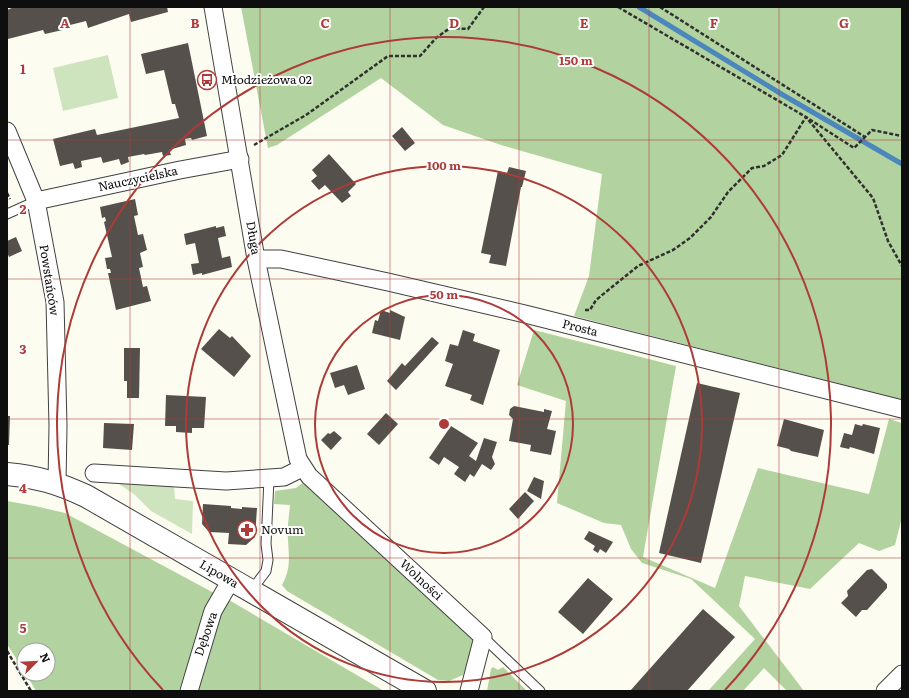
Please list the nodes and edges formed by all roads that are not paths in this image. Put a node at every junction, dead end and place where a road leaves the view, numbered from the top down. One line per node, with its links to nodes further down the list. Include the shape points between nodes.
1 (213, 7): 3 (street, Długa)
2 (7, 132): 4 (street, Powstańców)
3 (240, 159): 4 (street, Nauczycielska); 6 (street, Długa)
4 (36, 201): 5 (lane); 12 (street, Powstańców, via 55,302 58,426)
5 (7, 214)
6 (256, 259): 7 (street, Prosta, via 274,258 289,261 566,324); 8 (street, Długa, via 284,398)
7 (902, 409)
8 (302, 468): 11 (street, via 291,475); 15 (street, Wolności)
9 (94, 473): 11 (street, via 226,481)
10 (7, 474): 12 (street, Lipowa)
11 (269, 479): 14 (lane, via 266,544 268,560 266,571)
12 (56, 483): 13 (street, Lipowa, via 86,496)
13 (231, 580): 14 (street, Lipowa); 17 (street, Dębowa, via 213,611)
14 (251, 592): 18 (street, Lipowa)
15 (482, 637): 19 (street); 20 (lane, Wolności)
16 (902, 674): 21 (street)
17 (189, 691)
18 (425, 691)
19 (469, 691)
20 (540, 691)
21 (885, 691)

